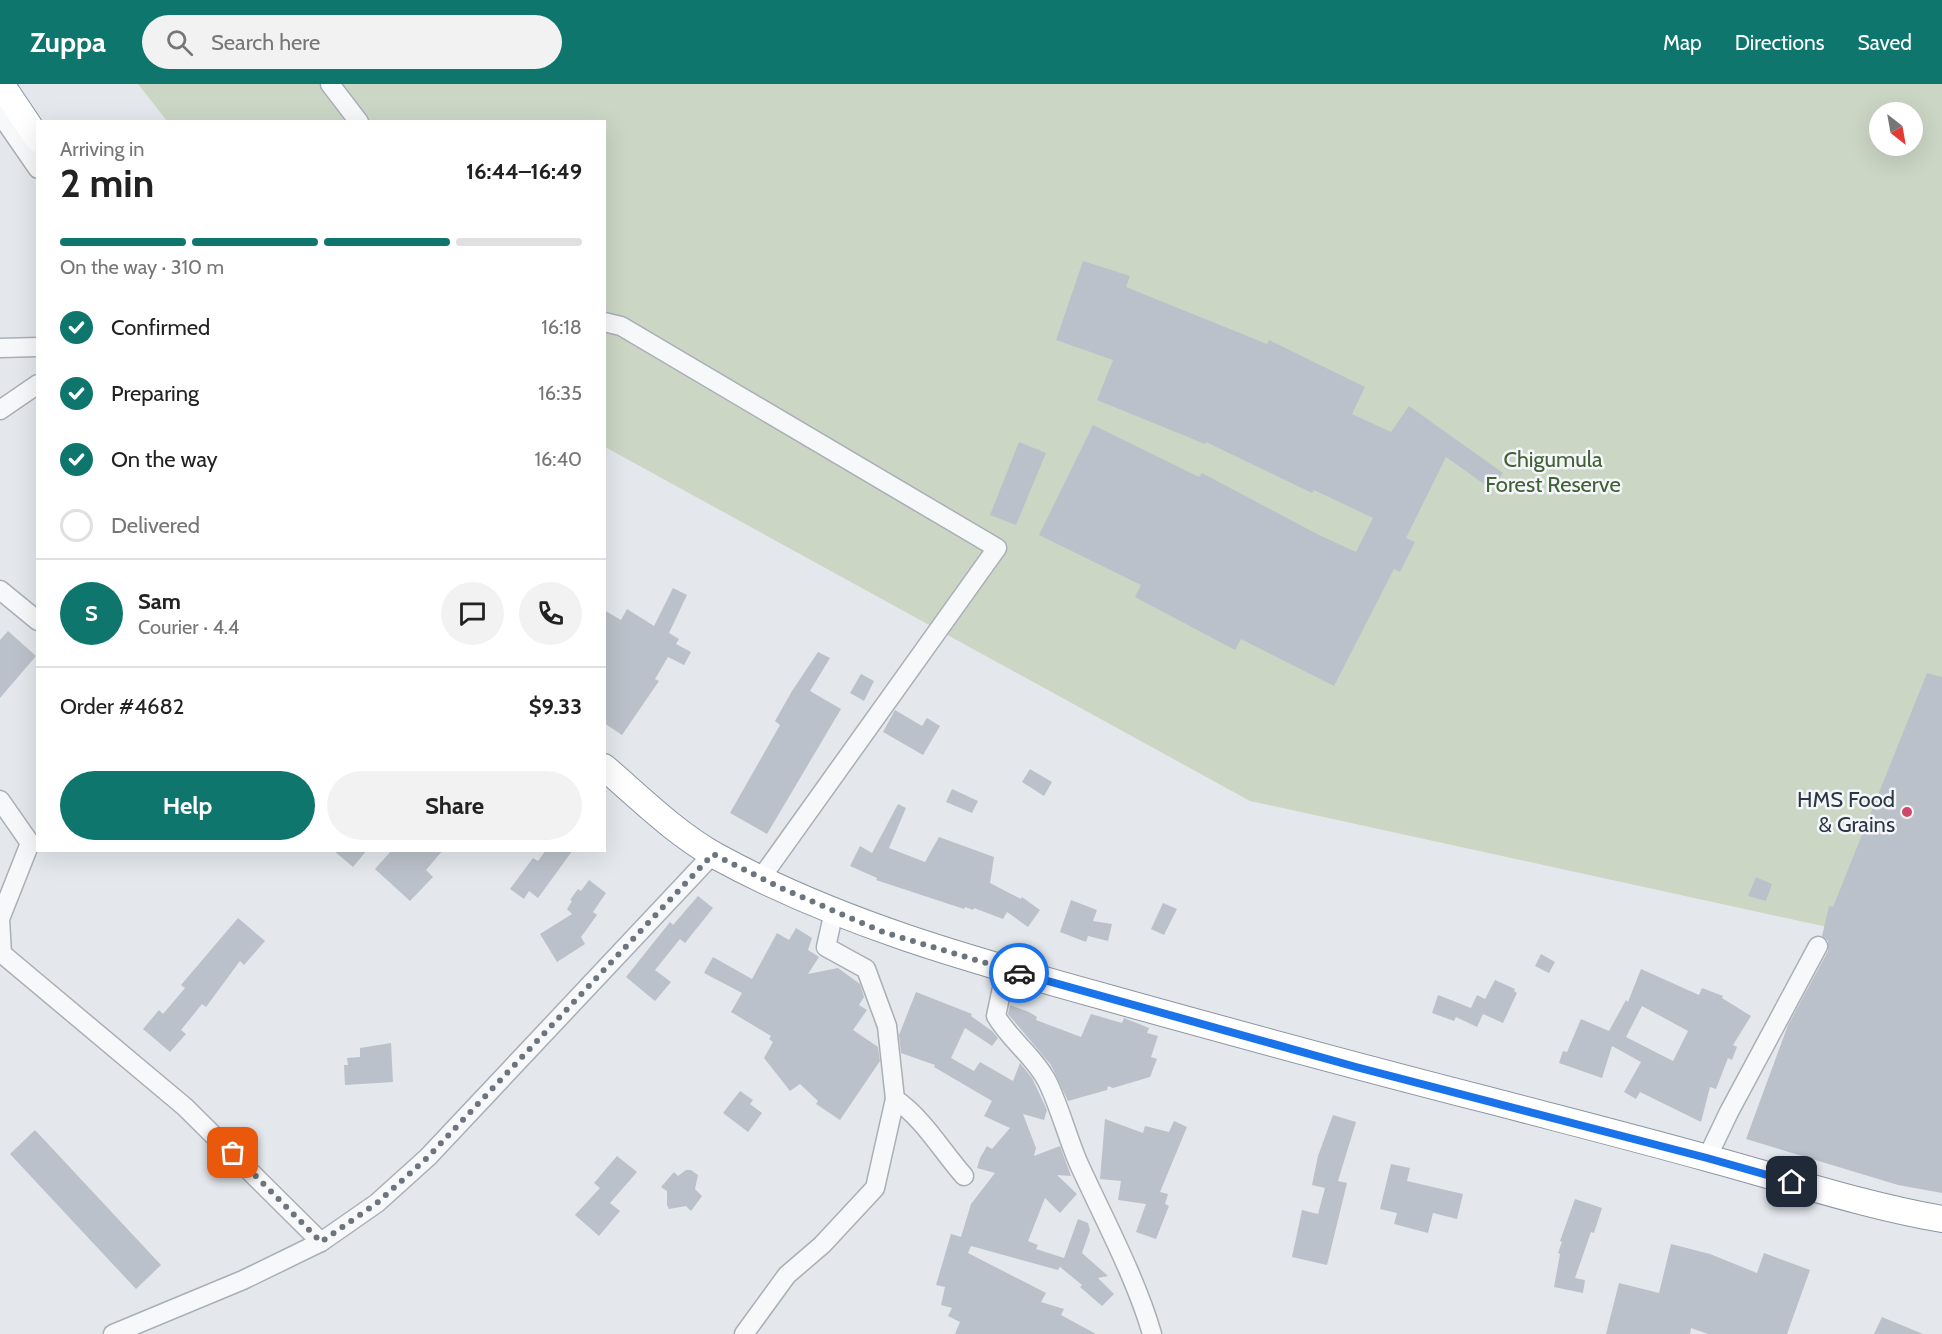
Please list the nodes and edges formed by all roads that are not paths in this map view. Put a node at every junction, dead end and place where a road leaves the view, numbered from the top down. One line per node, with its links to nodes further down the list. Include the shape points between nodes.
1 (1, 84): 5 (highway)
2 (330, 84): 4 (street)
3 (0, 114): 5 (street)
4 (357, 120)
5 (19, 133): 6 (street)
6 (36, 165)
7 (606, 322): 17 (street, via 621,326 998,548)
8 (36, 347): 9 (street)
9 (0, 348)
10 (36, 385): 11 (street)
11 (0, 410)
12 (0, 590): 13 (street)
13 (36, 619)
14 (606, 769): 16 (highway, via 662,818)
15 (0, 800): 20 (street, via 30,843 0,919)
16 (713, 854): 17 (highway); 26 (street, via 428,1157 377,1203)
17 (761, 878): 18 (highway)
18 (834, 911): 21 (highway, via 883,932); 22 (street, via 826,947 866,969 887,1026)
19 (1818, 946): 23 (street)
20 (1, 953): 26 (street, via 185,1107)
21 (1006, 969): 23 (highway, via 1356,1067); 29 (street, via 996,1017 1047,1082)
22 (895, 1099): 24 (street, via 926,1127); 28 (street, via 875,1188 822,1245 787,1275)
23 (1707, 1158): 25 (highway)
24 (964, 1176)
25 (1942, 1219)
26 (321, 1242): 27 (street, via 243,1280)
27 (113, 1334)
28 (744, 1334)
29 (1152, 1334)

